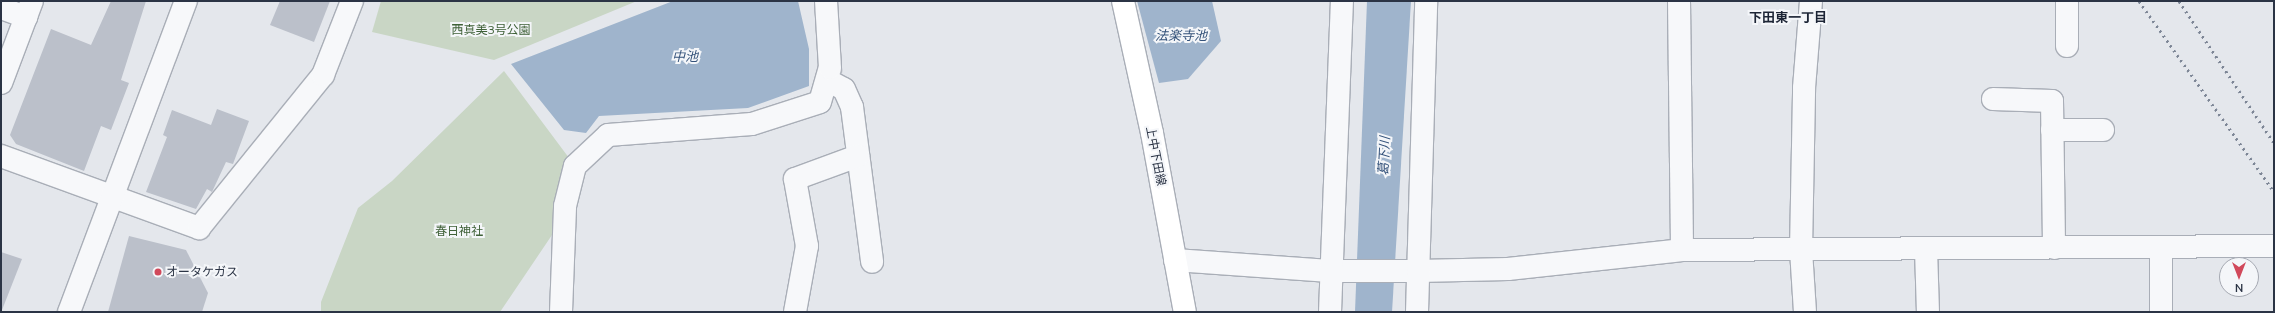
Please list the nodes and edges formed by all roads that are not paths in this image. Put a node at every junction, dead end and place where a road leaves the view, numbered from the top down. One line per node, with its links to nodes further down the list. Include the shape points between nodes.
1 (186, 1): 20 (street)
2 (352, 1): 20 (street, via 323,75 199,228)
3 (826, 1): 13 (street, via 830,68)
4 (1122, 1): 27 (main road, 上中下田線, via 1152,134)
5 (1342, 1): 29 (street)
6 (1426, 1): 30 (street)
7 (1679, 1): 25 (street)
8 (1810, 1): 26 (street, via 1804,88)
9 (2067, 1): 12 (street)
10 (1, 8): 11 (street)
11 (29, 9): 14 (street)
12 (2067, 46)
13 (827, 80): 19 (street, via 844,88 852,107); 32 (street, via 820,102 752,124 608,135 575,166 565,206)
14 (1, 83)
15 (1993, 99): 16 (street, via 2052,101)
16 (2052, 130): 17 (street); 22 (street)
17 (2103, 130)
18 (1, 156): 20 (street)
19 (858, 156): 28 (street); 33 (street, via 795,180 807,246)
20 (111, 196): 31 (street)
21 (2274, 246): 23 (street)
22 (2054, 248): 23 (street); 24 (street)
23 (2161, 248): 39 (street)
24 (1926, 249): 26 (street); 38 (street)
25 (1682, 250): 26 (street); 30 (street, via 1508,269)
26 (1801, 250): 37 (street)
27 (1175, 260): 29 (street); 34 (main road, 上中下田線)
28 (872, 262)
29 (1330, 271): 30 (street); 35 (street)
30 (1418, 271): 36 (street)
31 (69, 312)
32 (561, 312)
33 (795, 312)
34 (1185, 312)
35 (1330, 312)
36 (1417, 312)
37 (1805, 312)
38 (1928, 312)
39 (2161, 312)

